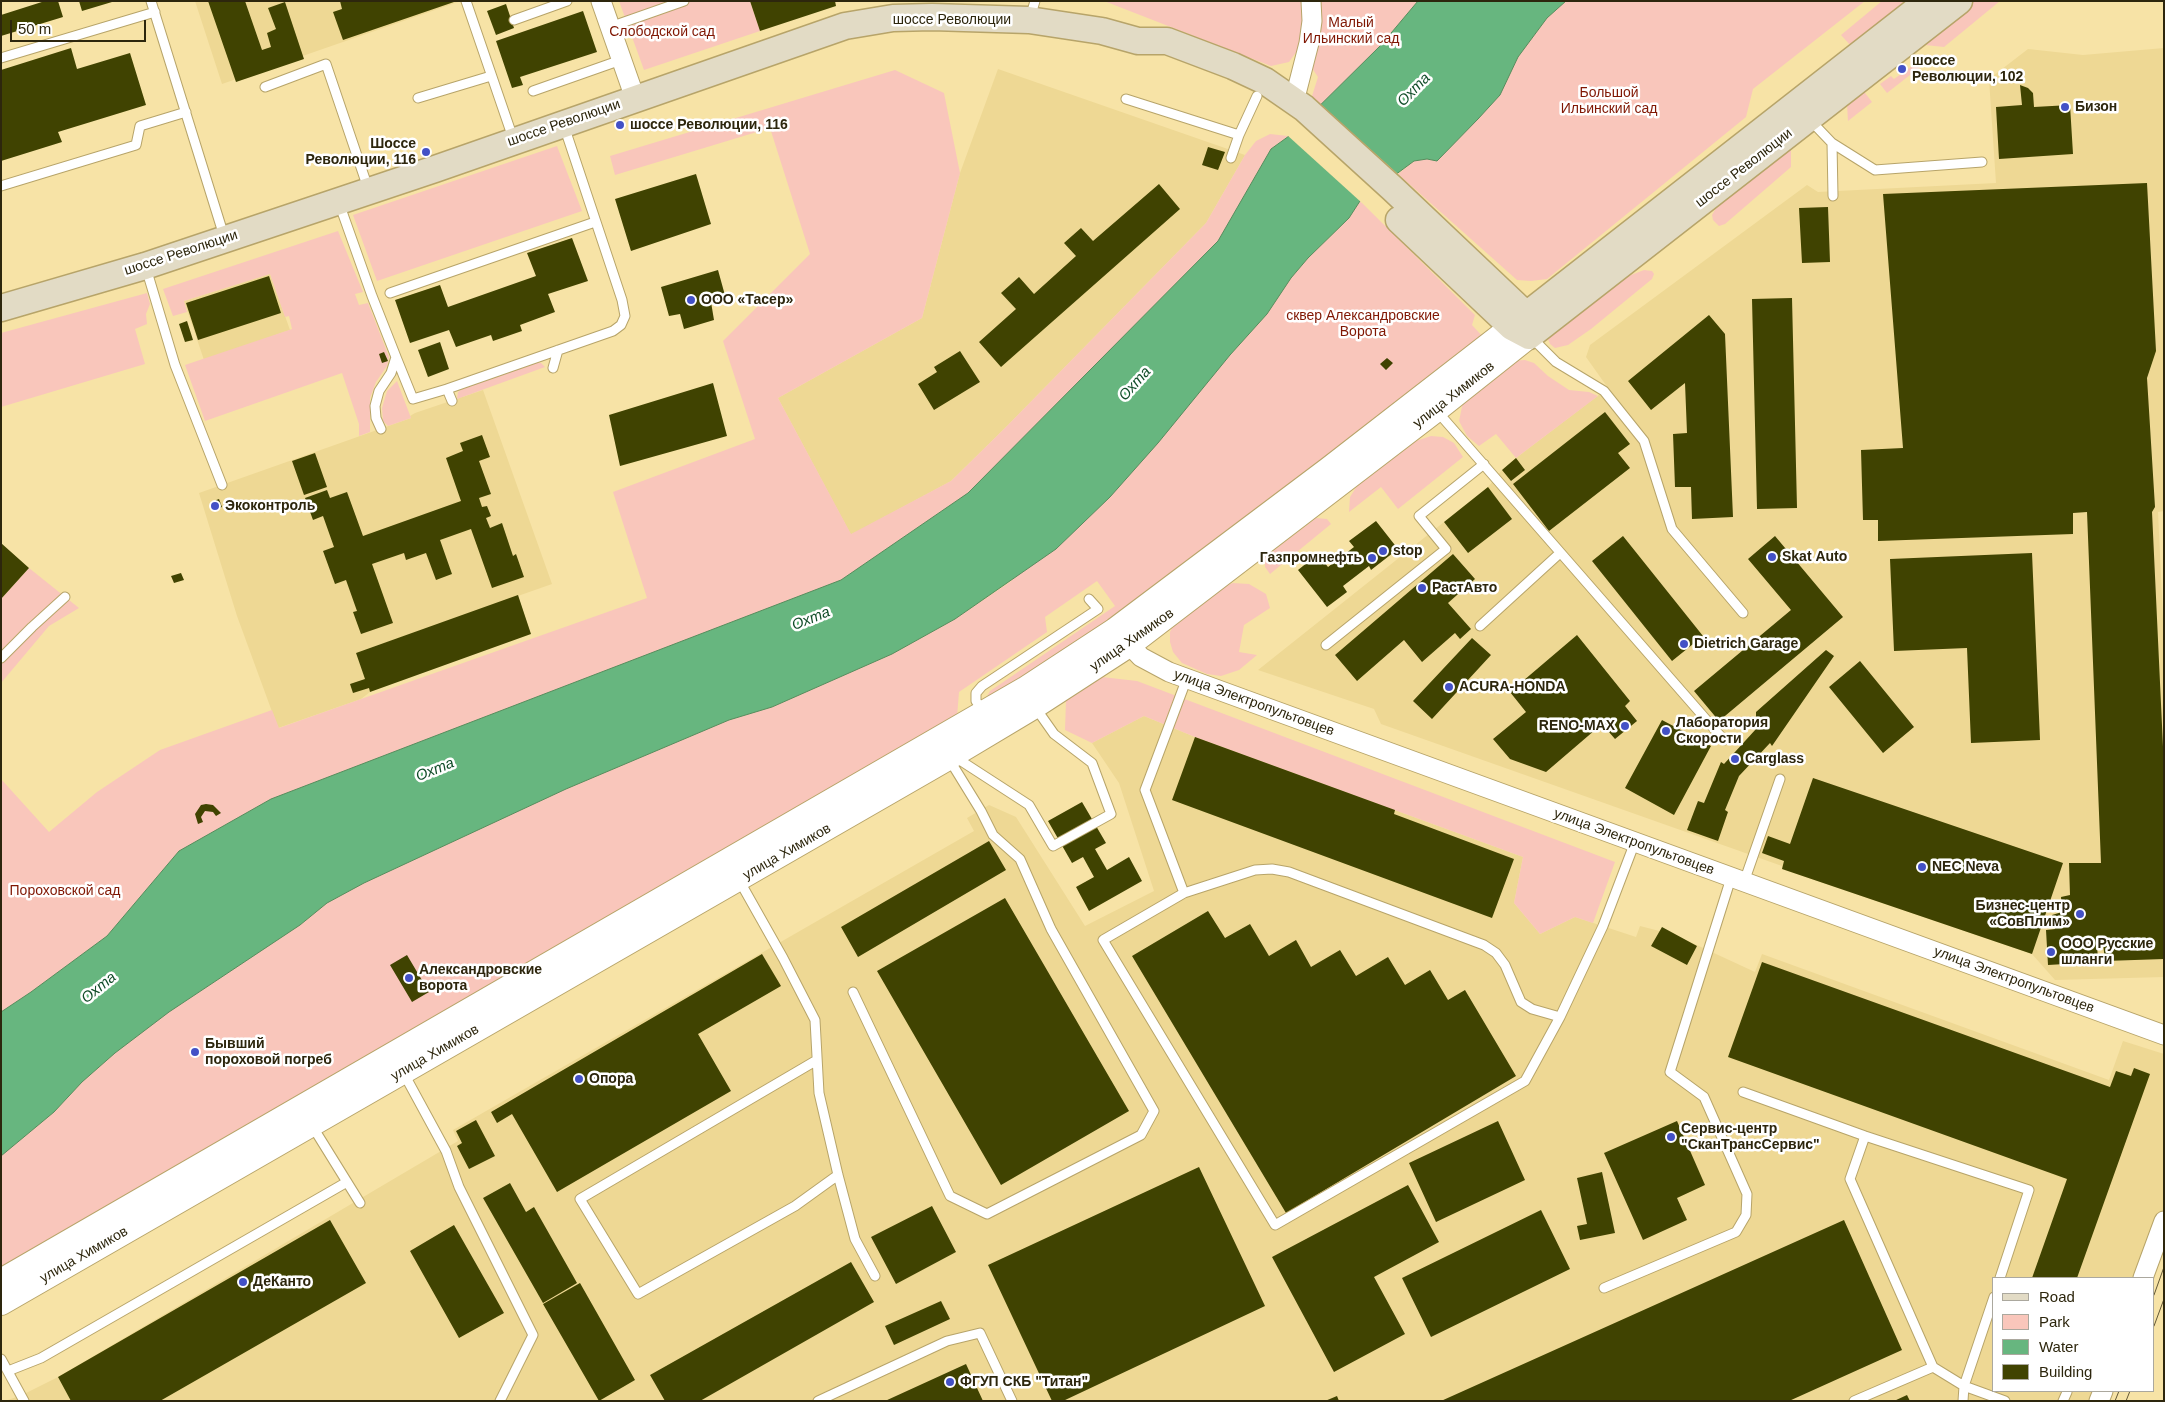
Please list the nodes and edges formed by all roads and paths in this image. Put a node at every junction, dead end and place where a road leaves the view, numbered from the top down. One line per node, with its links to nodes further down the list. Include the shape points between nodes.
1 (151, 1): 10 (lane)
2 (466, 1): 16 (lane)
3 (567, 1): 11 (lane)
4 (600, 1): 12 (street)
5 (684, 1): 12 (lane)
6 (1311, 1): 23 (street, via 1309,43 1297,90)
7 (1928, 1): 25 (main road, шоссе Революции)
8 (1959, 1): 25 (main road, шоссе Революции)
9 (1032, 11): 13 (main road, шоссе Революции); 21 (main road, шоссе Революции, via 893,18 845,26)
10 (154, 12): 14 (lane); 24 (lane)
11 (514, 20)
12 (610, 27): 15 (street)
13 (1138, 41): 19 (main road, шоссе Революции, via 1162,56); 23 (main road, шоссе Революции, via 1167,42 1233,66 1265,81)
14 (1, 58)
15 (621, 60): 18 (lane); 21 (street)
16 (491, 76): 20 (lane); 28 (lane)
17 (265, 87): 33 (lane, via 326,64)
18 (533, 91)
19 (1256, 96): 23 (main road, шоссе Революции, via 1275,107); 27 (lane)
20 (418, 98)
21 (635, 98): 26 (main road, шоссе Революции)
22 (1126, 100): 27 (lane)
23 (1296, 109): 41 (main road)
24 (186, 112): 32 (lane, via 140,126 136,145); 37 (lane)
25 (1802, 112): 29 (lane); 41 (main road, шоссе Революции)
26 (563, 124): 28 (main road, шоссе Революции); 36 (lane)
27 (1239, 135): 30 (lane)
28 (514, 141): 33 (main road, шоссе Революции)
29 (1832, 143): 31 (lane, via 1875,170); 34 (lane)
30 (1231, 158)
31 (1982, 162)
32 (1, 186)
33 (369, 190): 35 (main road, шоссе Революции)
34 (1832, 196)
35 (338, 201): 37 (main road, шоссе Революции); 43 (lane)
36 (596, 222): 39 (lane); 42 (lane, via 625,316 613,331)
37 (224, 239): 38 (main road, шоссе Революции)
38 (145, 266): 40 (main road, шоссе Революции); 50 (lane, via 175,365)
39 (390, 293)
40 (1, 308)
41 (1522, 326): 47 (street, улица Химиков); 54 (lane, via 1556,362 1604,391 1644,441 1672,530)
42 (558, 350): 44 (lane); 45 (lane)
43 (396, 357): 45 (lane, via 413,399); 48 (lane, via 375,406)
44 (553, 368)
45 (447, 389): 46 (lane)
46 (452, 401)
47 (1430, 402): 49 (lane); 56 (street, улица Химиков)
48 (381, 429)
49 (1484, 464): 51 (lane); 57 (lane, via 1419,516 1446,549)
50 (222, 485)
51 (1560, 553): 55 (lane); 62 (lane)
52 (66, 597): 58 (lane)
53 (1090, 598): 61 (lane, via 1098,609 982,686 976,693 976,701)
54 (1743, 613)
55 (1480, 626)
56 (1122, 637): 59 (street, улица Электропультовцев, via 1141,657); 60 (street, улица Химиков); 61 (street, улица Химиков)
57 (1326, 645)
58 (1, 658)
59 (1187, 678): 65 (street, улица Электропультовцев); 68 (lane, via 1145,790)
60 (1035, 706): 63 (street, улица Химиков); 63 (lane, via 1054,734 1092,763 1111,814 1053,846 1029,805)
61 (984, 712): 63 (street, улица Химиков)
62 (1724, 740)
63 (945, 750): 66 (street, улица Химиков); 69 (lane, via 993,835 1020,860 1050,929 1154,1111 1141,1135 988,1214 950,1196)
64 (1780, 779): 67 (lane)
65 (1635, 842): 67 (street, улица Электропультовцев); 70 (lane, via 1602,926)
66 (734, 870): 72 (lane, via 815,1020); 73 (street, улица Химиков); 75 (street, улица Химиков)
67 (1738, 880): 71 (street, улица Электропультовцев); 85 (lane, via 1670,1072 1704,1096 1747,1194 1746,1215 1736,1232)
68 (1184, 893): 70 (lane, via 1254,870 1289,872 1484,945 1505,965 1521,1002 1532,1009); 70 (lane, via 1103,940 1275,1225 1525,1081)
69 (853, 992)
70 (1560, 1017)
71 (2164, 1035)
72 (817, 1060): 77 (lane, via 819,1093); 77 (lane, via 580,1199 638,1294 796,1206)
73 (403, 1071): 75 (street, улица Химиков); 93 (lane, via 446,1151 459,1187 534,1334)
74 (1743, 1092): 76 (lane)
75 (306, 1116): 78 (lane); 84 (street, улица Химиков); 86 (street, улица Химиков)
76 (1865, 1136): 82 (lane, via 2029,1190); 89 (lane, via 1850,1179)
77 (838, 1175): 81 (lane, via 855,1239)
78 (347, 1182): 79 (lane); 90 (lane, via 41,1358)
79 (360, 1203)
80 (2164, 1221): 83 (street)
81 (875, 1276)
82 (2000, 1277)
83 (2143, 1277)
84 (1, 1282)
85 (1604, 1288)
86 (1, 1303)
87 (1992, 1303): 91 (lane)
88 (1, 1359): 90 (lane)
89 (1934, 1367): 91 (lane); 96 (lane)
90 (8, 1372): 92 (lane)
91 (1964, 1386): 97 (lane); 98 (lane)
92 (24, 1401)
93 (500, 1401)
94 (818, 1401): 95 (lane, via 948,1341 980,1334)
95 (1012, 1401)
96 (1854, 1401)
97 (1963, 1401)
98 (2004, 1401)

